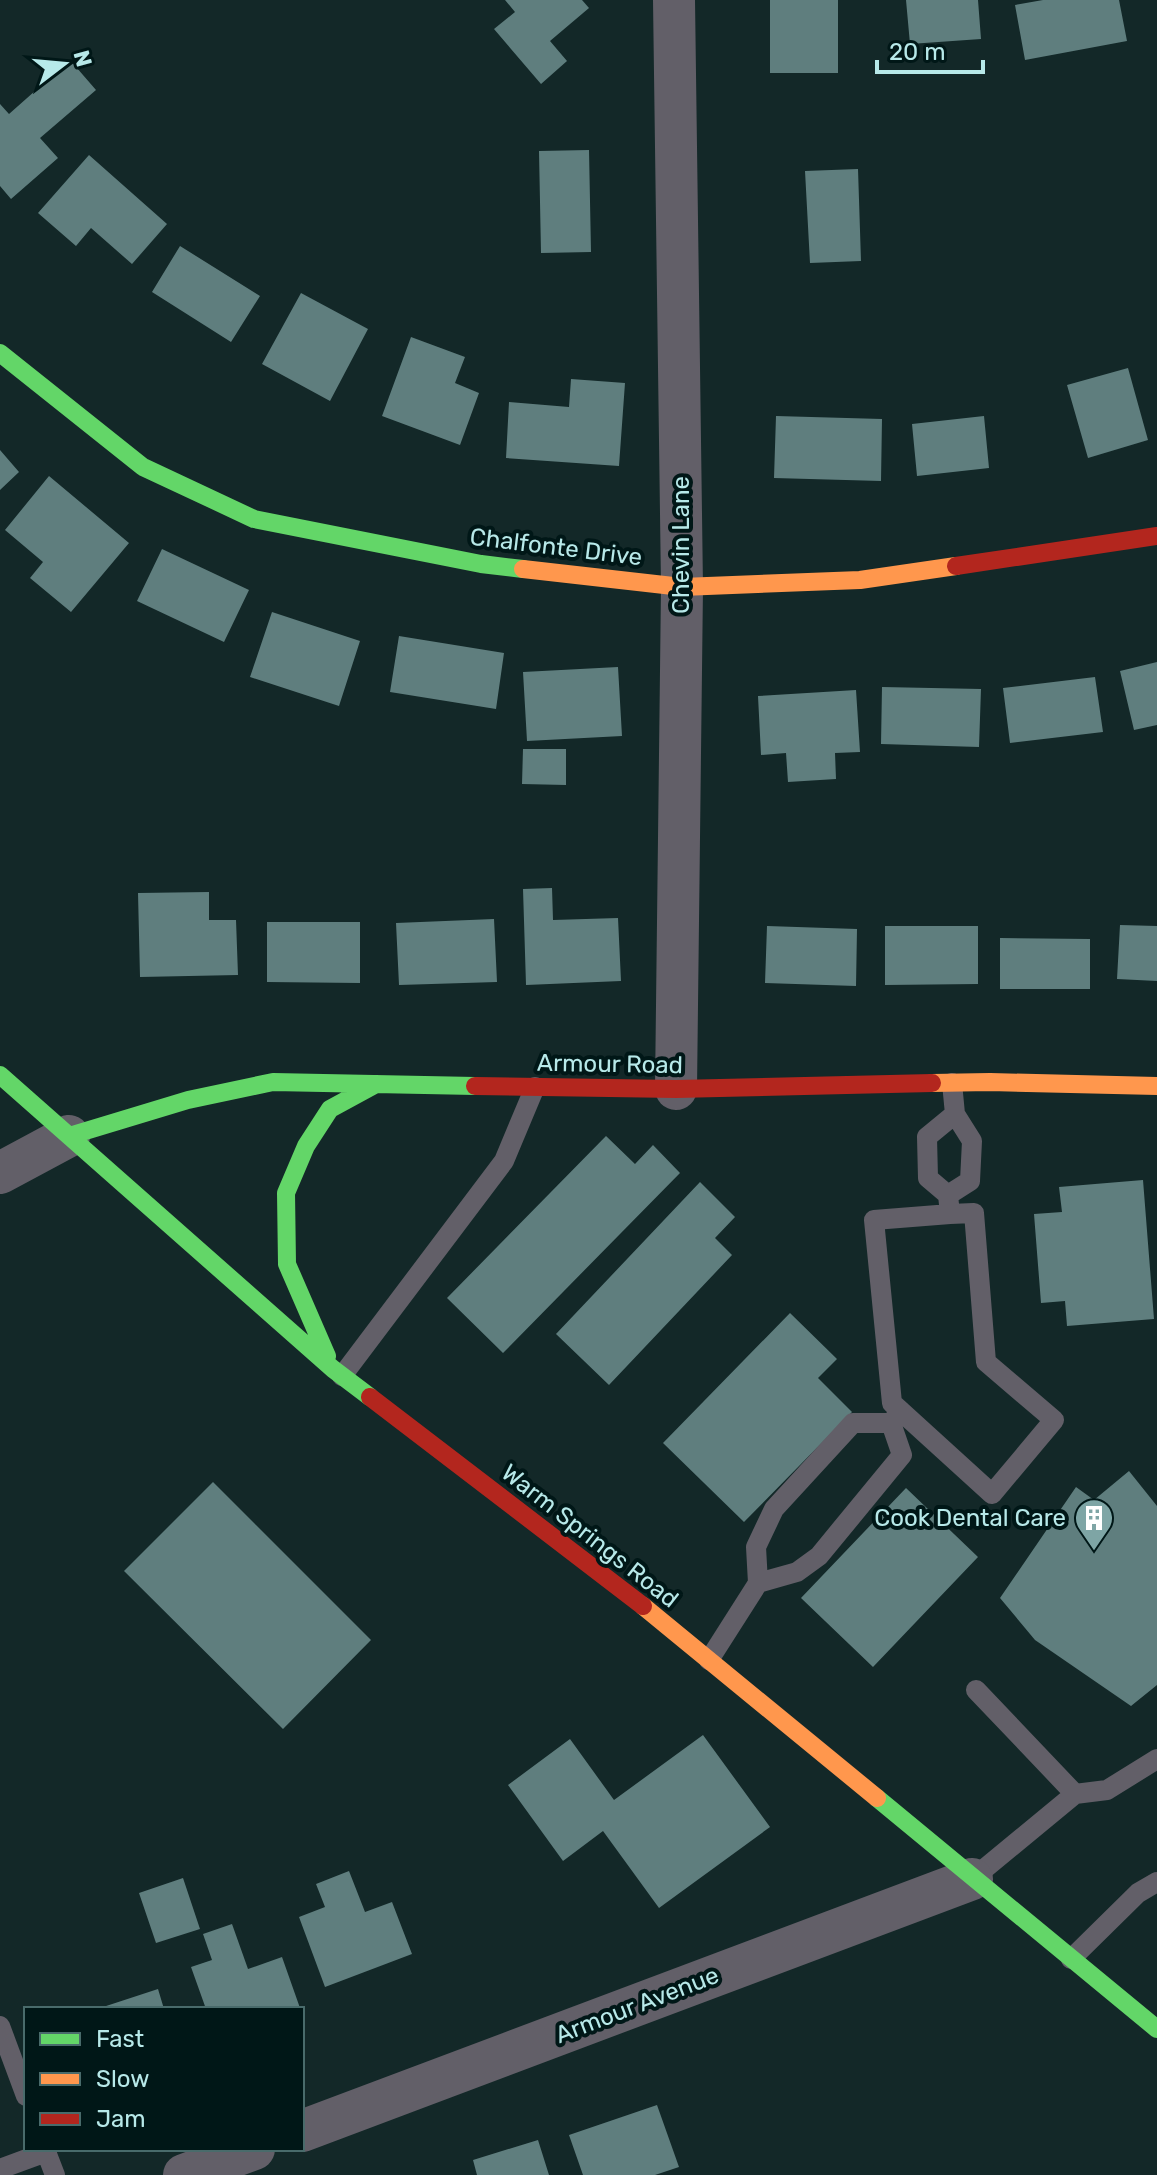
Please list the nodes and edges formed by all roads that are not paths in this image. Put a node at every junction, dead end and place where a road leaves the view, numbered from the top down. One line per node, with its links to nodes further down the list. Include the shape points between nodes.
1 (674, 0): 4 (street, Chevin Lane)
2 (0, 353): 4 (street, Chalfonte Drive, via 143,467 254,519 481,564)
3 (1157, 536): 4 (street, Chalfonte Drive, via 860,580)
4 (682, 587): 10 (street, Chevin Lane)
5 (0, 1075): 12 (street, Warm Springs Road)
6 (952, 1083): 8 (street, Armour Road); 10 (street, Armour Road); 11 (lane)
7 (377, 1084): 9 (street, Armour Road); 12 (street, Armour Road, via 273,1082 188,1100); 15 (street, via 330,1109 306,1146 286,1193 287,1264)
8 (1157, 1086)
9 (535, 1087): 10 (street, Armour Road); 15 (lane, via 504,1161)
10 (676, 1089)
11 (955, 1114): 14 (lane, via 972,1141 970,1181); 14 (lane, via 927,1137 928,1178)
12 (69, 1136): 13 (street); 15 (street, Warm Springs Road)
13 (0, 1173)
14 (949, 1205): 16 (lane, via 874,1220); 16 (lane, via 974,1213 986,1362 1054,1420 992,1494)
15 (338, 1373): 18 (street, Warm Springs Road)
16 (896, 1417): 17 (lane, via 902,1455 819,1556 797,1572); 17 (lane, via 853,1423 774,1509 756,1547)
17 (758, 1583): 18 (lane)
18 (709, 1660): 22 (street, Warm Springs Road)
19 (976, 1690): 21 (lane)
20 (1157, 1759): 21 (lane, via 1107,1790)
21 (1075, 1794): 22 (lane)
22 (972, 1879): 24 (street, Warm Springs Road); 28 (street, Armour Avenue)
23 (1157, 1882): 24 (lane, via 1138,1893)
24 (1071, 1959): 26 (street, Warm Springs Road)
25 (0, 2026): 27 (lane)
26 (1157, 2029)
27 (24, 2091)
28 (304, 2130)
29 (46, 2151): 31 (lane); 32 (lane)
30 (249, 2151): 33 (street)
31 (0, 2169)
32 (55, 2175)
33 (184, 2175)

